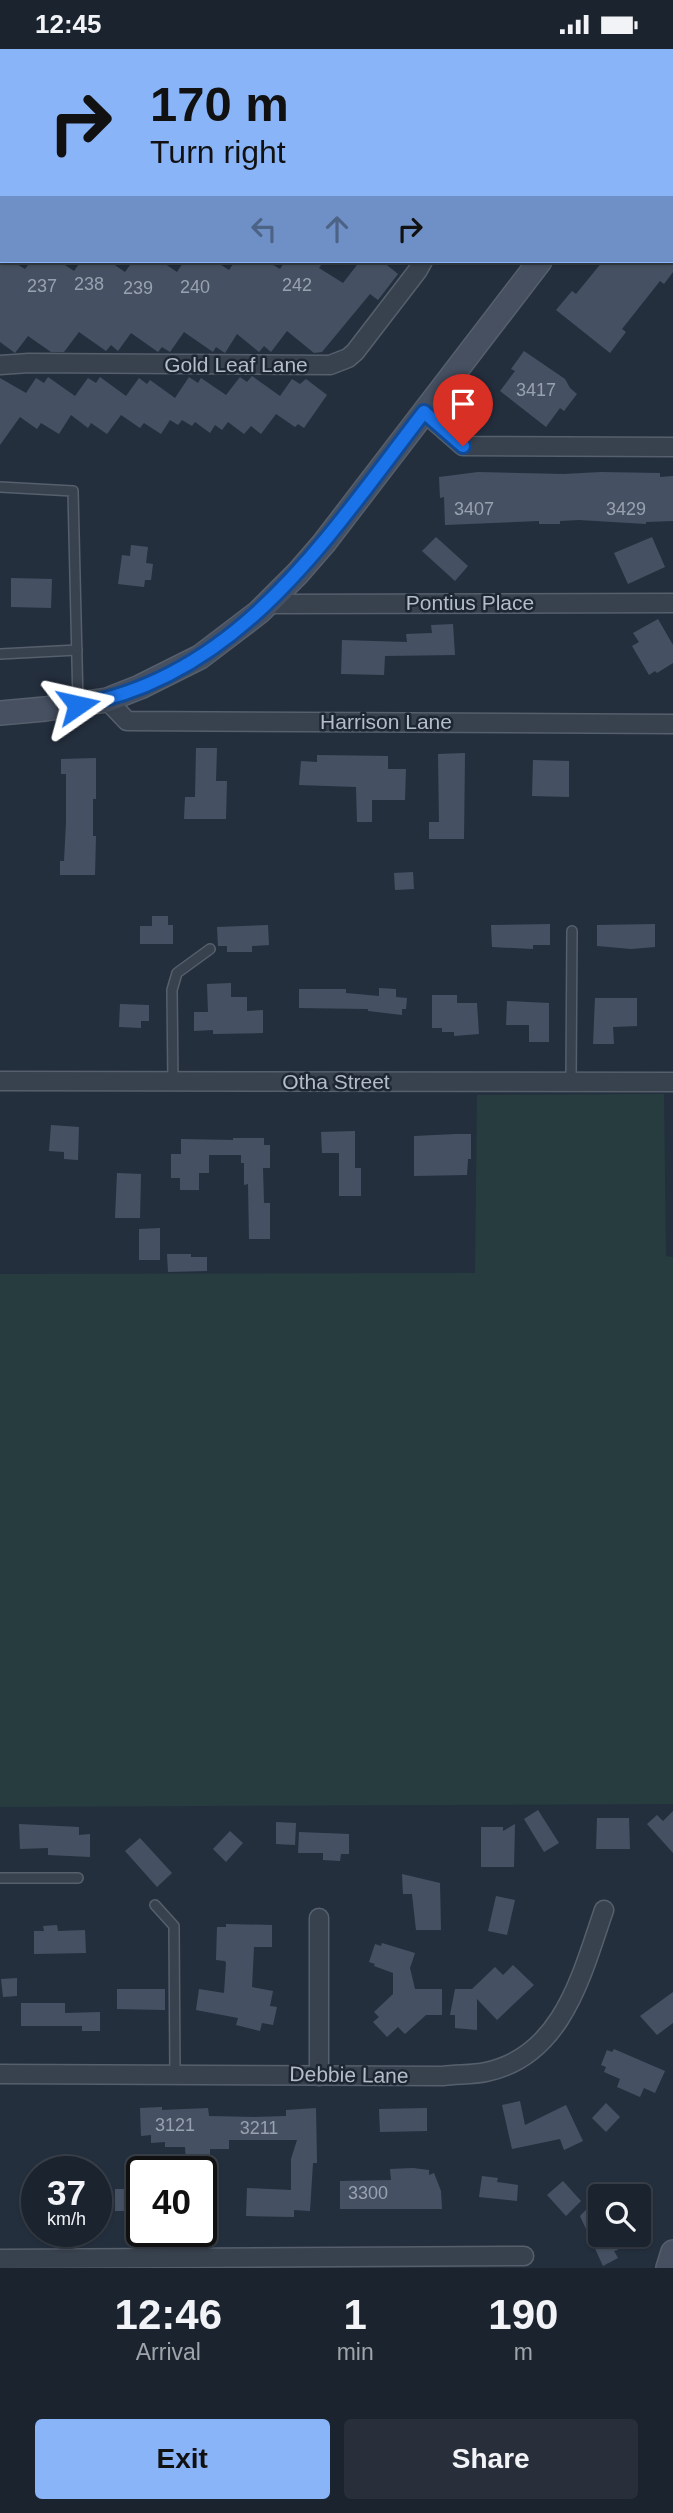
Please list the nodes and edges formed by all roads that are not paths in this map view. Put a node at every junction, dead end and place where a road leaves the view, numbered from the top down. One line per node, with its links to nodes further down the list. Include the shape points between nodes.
1 (422, 263): 3 (street, Gold Leaf Lane, via 355,352 330,365)
2 (538, 263): 4 (street)
3 (0, 365)
4 (424, 412): 5 (street, via 463,446); 8 (street, via 324,543)
5 (673, 447)
6 (0, 487): 9 (lane, via 73,491)
7 (673, 603): 8 (street, Pontius Place)
8 (268, 604): 11 (street, via 200,657)
9 (77, 650): 10 (lane); 12 (lane)
10 (0, 654)
11 (107, 700): 12 (street); 14 (street, Harrison Lane, via 127,721)
12 (78, 705): 13 (street)
13 (1, 710)
14 (673, 724)
15 (572, 931): 18 (lane)
16 (210, 949): 20 (lane, via 177,973 172,990)
17 (0, 1081): 20 (street, Otha Street)
18 (571, 1082): 19 (street, Otha Street); 20 (street, Otha Street)
19 (673, 1082)
20 (173, 1083)
21 (0, 1878): 22 (lane)
22 (78, 1878)
23 (155, 1905): 27 (lane, via 174,1926)
24 (604, 1910): 28 (street, Debbie Lane, via 565,2013 540,2044 511,2063 486,2072 443,2076)
25 (319, 1918): 28 (street)
26 (0, 2074): 27 (street, Debbie Lane)
27 (175, 2074): 28 (street, Debbie Lane)
28 (319, 2076)
29 (673, 2252): 32 (street)
30 (524, 2256): 31 (street)
31 (0, 2259)
32 (668, 2268)

